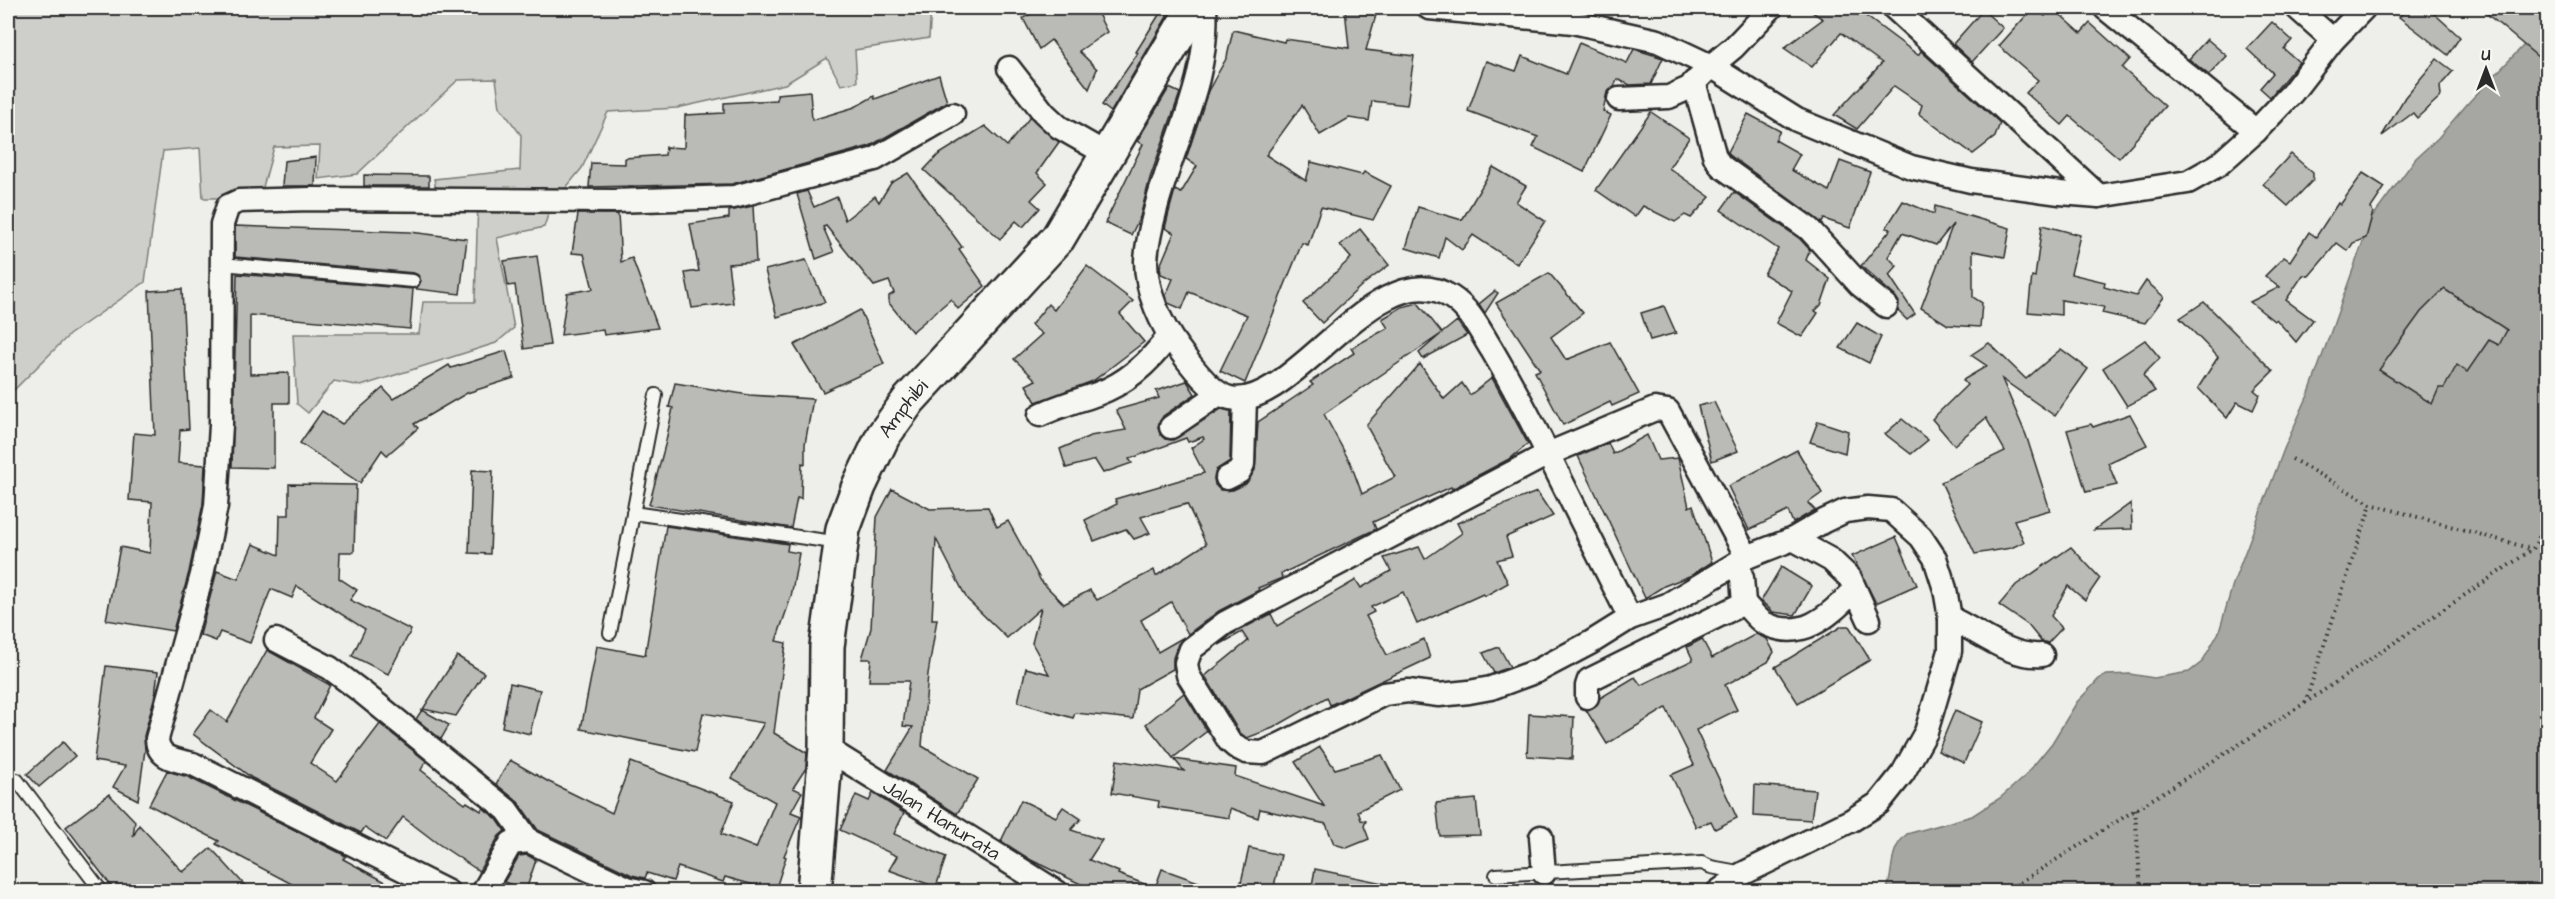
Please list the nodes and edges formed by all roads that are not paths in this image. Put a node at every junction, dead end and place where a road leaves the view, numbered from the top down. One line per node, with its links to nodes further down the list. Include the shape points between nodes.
1 (1194, 8): 16 (main road, Amphibi)
2 (1205, 8): 21 (street, via 1203,61 1148,237 1150,293)
3 (1429, 8): 10 (street, via 1515,14 1613,30 1658,41)
4 (1772, 8): 10 (street)
5 (1894, 8): 17 (street)
6 (2105, 8): 15 (street)
7 (2297, 8): 9 (street)
8 (2364, 8): 9 (street)
9 (2333, 40): 15 (street, via 2292,93)
10 (1711, 66): 12 (street); 17 (street, via 1797,120 1911,167 1971,181)
11 (1009, 68): 16 (street, via 1059,127)
12 (1695, 82): 13 (street, via 1669,97); 20 (street, via 1715,157 1721,166 1809,229 1860,285)
13 (1619, 99)
14 (954, 114): 18 (street, via 874,159 734,197 614,201 239,201 224,213)
15 (2256, 130): 17 (street, via 2218,165 2188,182)
16 (1108, 155): 31 (main road, Amphibi, via 1058,238 909,400 883,436 859,486)
17 (2100, 196)
18 (222, 264): 19 (lane); 50 (street, via 216,506 157,739 158,748 165,757 193,764)
19 (412, 280)
20 (1886, 306)
21 (1169, 336): 22 (street); 25 (street, via 1152,358 1126,380)
22 (1219, 393): 24 (street); 26 (street)
23 (656, 394): 29 (lane)
24 (1245, 398): 27 (street, via 1275,385 1380,302 1416,288 1437,289 1470,314 1522,400); 28 (street, via 1243,464 1239,472)
25 (1040, 415)
26 (1170, 427)
27 (1548, 454): 32 (street, via 1655,409 1668,411); 35 (street); 35 (street, via 1225,623 1191,649 1186,663 1188,675 1228,741 1246,752 1263,753 1384,694 1408,691 1439,695 1491,688 1537,671)
28 (1227, 478)
29 (633, 513): 31 (lane); 38 (lane)
30 (1793, 538): 32 (street); 33 (street, via 1839,567); 36 (street, via 1845,512 1891,510 1921,537 1935,558)
31 (841, 543): 42 (main road, Amphibi, via 827,646)
32 (1742, 560): 34 (street); 35 (street, via 1667,605)
33 (1855, 590): 34 (street, via 1825,619 1807,627 1784,628 1764,622); 37 (street)
34 (1744, 603): 41 (street, via 1589,680)
35 (1630, 618)
36 (1950, 618): 40 (street, via 2017,652); 47 (street, via 1950,651 1926,732 1903,773 1879,803)
37 (1869, 620)
38 (610, 633)
39 (276, 640): 45 (street, via 330,668 362,692 507,810)
40 (2042, 655)
41 (1587, 697)
42 (826, 748): 53 (main road, Amphibi); 54 (street, Jalan Hanurata)
43 (17, 780): 49 (lane)
44 (1541, 837): 46 (street)
45 (529, 841): 51 (street, via 511,843); 52 (street, via 627,888)
46 (1544, 873): 47 (lane, via 1702,863); 48 (lane)
47 (1744, 873): 55 (street)
48 (1496, 875)
49 (102, 891)
50 (448, 891)
51 (483, 891)
52 (644, 891)
53 (814, 891)
54 (1057, 891)
55 (1718, 891)

